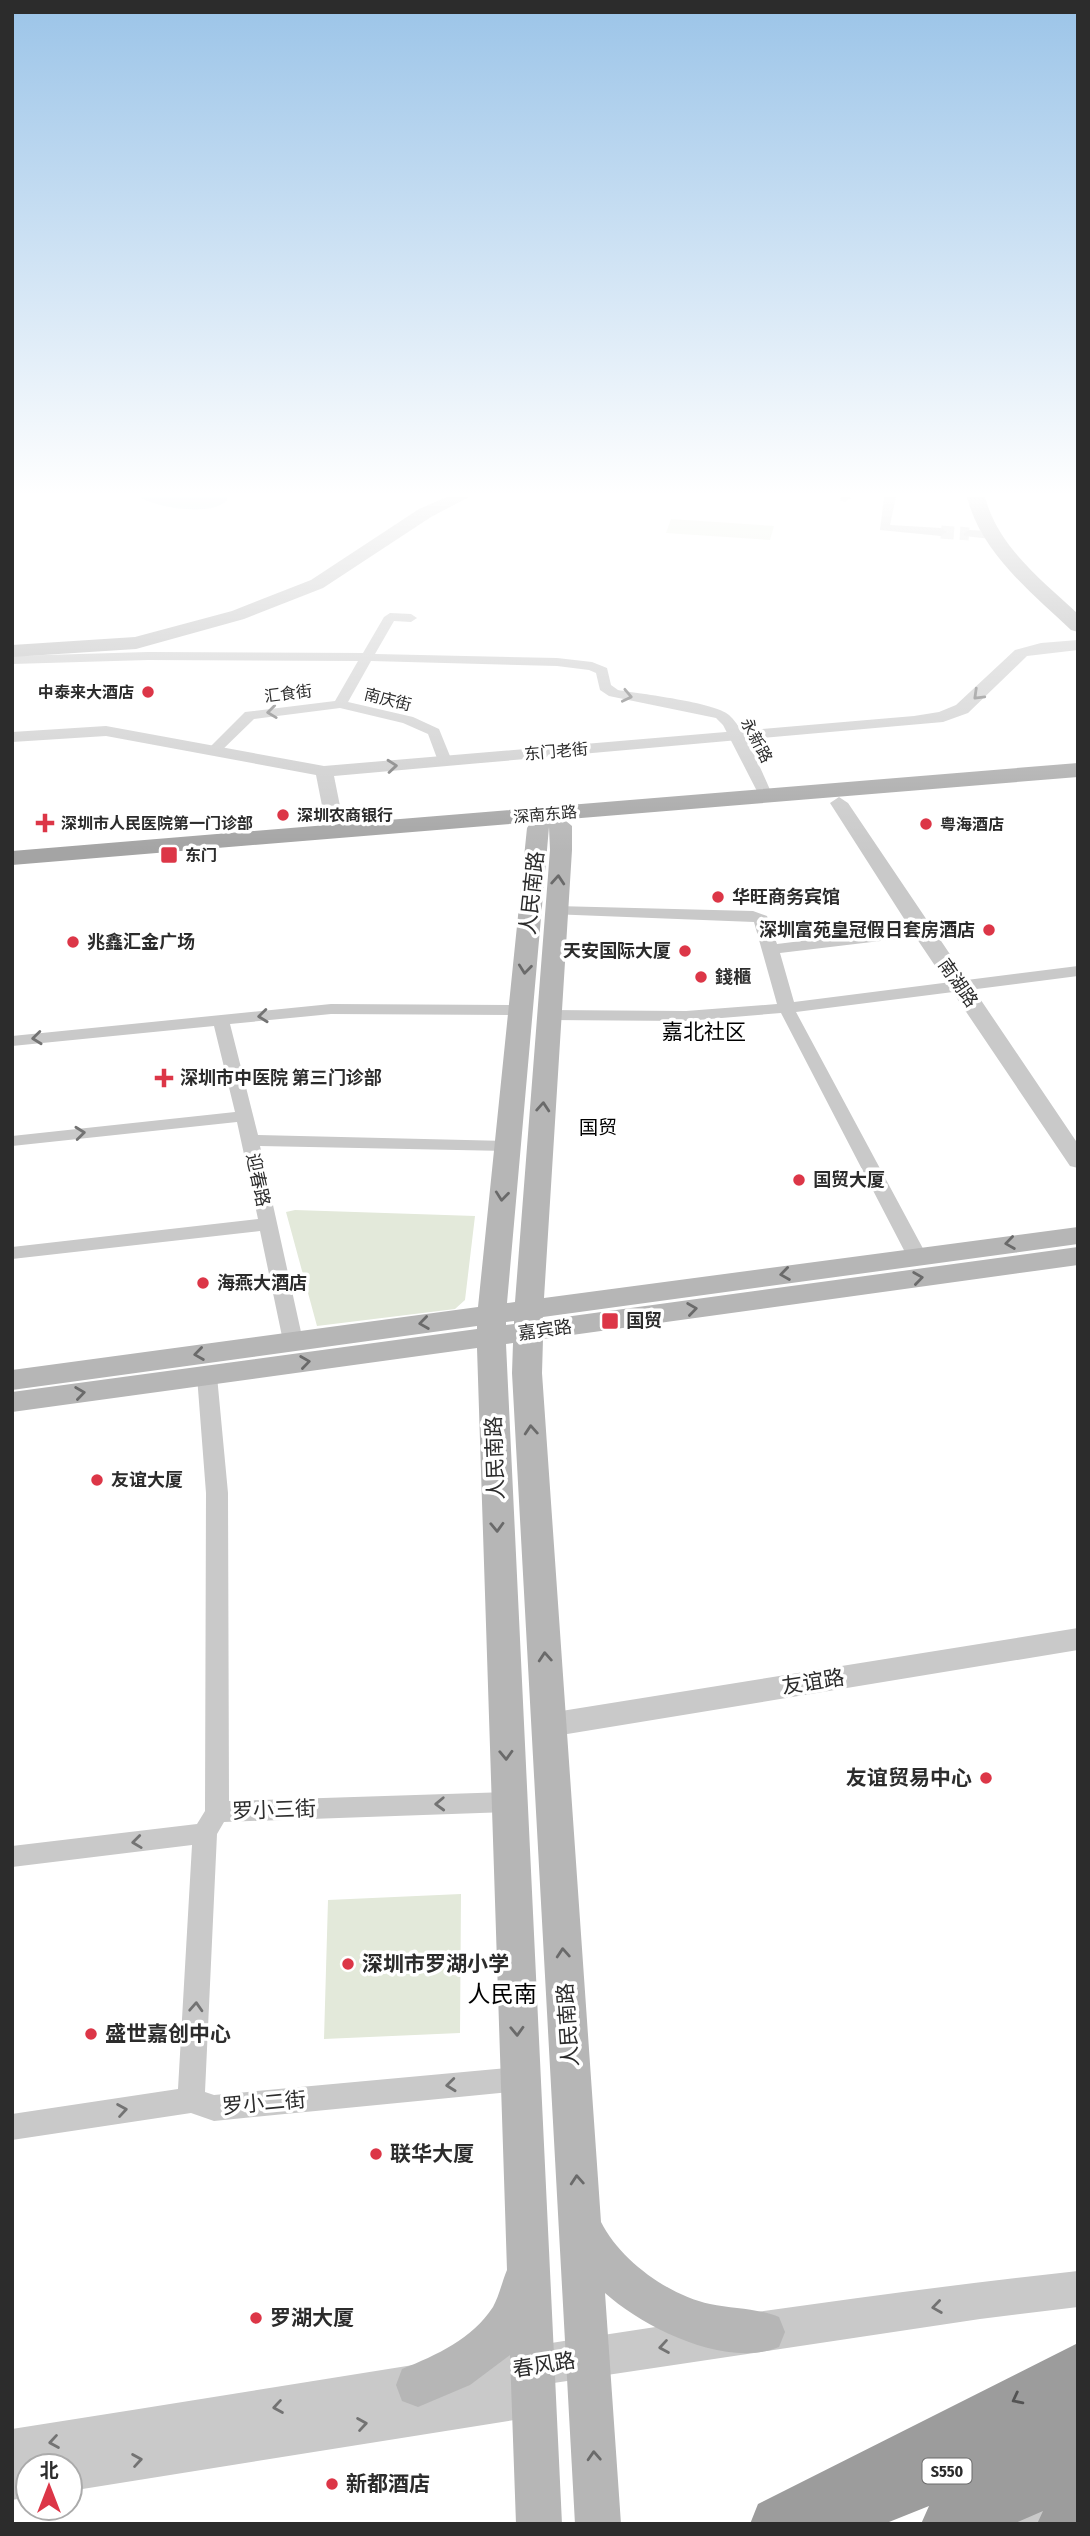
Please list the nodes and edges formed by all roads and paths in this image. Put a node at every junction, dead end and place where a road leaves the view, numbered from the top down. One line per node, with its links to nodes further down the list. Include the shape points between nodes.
1 (235, 615): 4 (main road)
2 (411, 618): 6 (street, 南庆街, via 390,617)
3 (1078, 645): 9 (street, 东门老街, one-way to 9, via 1021,653 968,704 943,717)
4 (137, 649): 5 (main road); 6 (street, 永新路); 7 (street, 永新路)
5 (12, 651)
6 (365, 658): 8 (street, 南庆街); 9 (street, 永新路, one-way to 9, via 592,666 602,671 605,687 614,693 715,712 726,719)
7 (12, 660)
8 (340, 704): 11 (street, 汇食街, one-way to 11, via 250,715); 12 (street, 南庆街, via 408,720 434,732)
9 (735, 735): 12 (street, 东门老街); 16 (street, 永新路)
10 (12, 737): 11 (street, 东门老街, via 106,731)
11 (213, 751): 14 (street, 东门老街)
12 (445, 761): 14 (street, 东门老街, one-way to 12)
13 (1078, 770): 16 (main road, 深南东路)
14 (324, 771): 19 (street)
15 (1078, 784): 17 (main road, 深南东路)
16 (766, 796): 18 (main road, 深南东路)
17 (839, 803): 18 (main road, 深南东路); 24 (street, 南湖路)
18 (549, 823): 19 (main road, 深南东路); 21 (main road, 深南东路); 23 (main road, 人民南路, one-way to 18); 29 (main road, 人民南路, one-way to 29)
19 (336, 831): 21 (main road, 深南东路)
20 (12, 856): 21 (main road)
21 (44, 862): 22 (main road)
22 (12, 873)
23 (556, 911): 25 (street, via 753,916 763,921); 30 (main road, 人民南路)
24 (922, 931): 25 (street); 27 (street, 南湖路)
25 (771, 949): 28 (street)
26 (1078, 971): 27 (street)
27 (960, 985): 28 (street); 37 (street, 南湖路)
28 (786, 1008): 30 (street, via 671,1017); 41 (street)
29 (521, 1010): 31 (street, one-way to 31, via 331,1009); 36 (main road, 人民南路)
30 (549, 1015): 43 (main road, 人民南路, one-way to 30)
31 (221, 1020): 32 (street, one-way to 32); 33 (street, 迎春路)
32 (12, 1041)
33 (245, 1116): 34 (street, 迎春路); 35 (street, one-way to 33)
34 (250, 1140): 36 (street); 38 (street, 迎春路)
35 (12, 1141)
36 (507, 1146): 44 (main road, 人民南路, one-way to 44)
37 (1078, 1161)
38 (268, 1224): 40 (street); 45 (street, 迎春路)
39 (1078, 1235): 41 (main road, 嘉宾路, one-way to 41)
40 (12, 1253)
41 (917, 1256): 43 (main road, 嘉宾路, one-way to 43)
42 (1078, 1256): 43 (main road, 嘉宾路, one-way to 42)
43 (528, 1320): 44 (main road, 嘉宾路); 50 (main road, 人民南路, one-way to 43, via 527,1373)
44 (491, 1325): 45 (main road, 嘉宾路, one-way to 45); 46 (main road, 嘉宾路, one-way to 44); 51 (main road, 人民南路, one-way to 51)
45 (293, 1341): 47 (main road, 嘉宾路, one-way to 47)
46 (207, 1376): 48 (main road, 嘉宾路, one-way to 46); 52 (street, via 217,1493)
47 (12, 1380)
48 (12, 1402)
49 (1078, 1639): 50 (street, 友谊路)
50 (549, 1725): 57 (main road, 人民南路, one-way to 50)
51 (508, 1802): 52 (street, 罗小三街, one-way to 52); 54 (main road, 人民南路, one-way to 54)
52 (211, 1823): 53 (street, 罗小三街, one-way to 53); 55 (street, one-way to 52)
53 (12, 1857)
54 (519, 2079): 55 (street, 罗小二街, one-way to 55, via 214,2108); 58 (main road, 人民南路)
55 (191, 2100): 56 (street, 罗小二街, one-way to 55)
56 (12, 2127)
57 (580, 2221): 62 (main road, via 588,2241 606,2263 653,2301 683,2318 718,2328); 63 (main road, 人民南路)
58 (527, 2268): 65 (main road, 人民南路); 66 (main road, via 522,2292 499,2338 454,2372)
59 (1078, 2283): 61 (street)
60 (1078, 2289): 61 (street, 春风路)
61 (980, 2300): 62 (street, 春风路, one-way to 62)
62 (763, 2332): 63 (street, 春风路, one-way to 63)
63 (588, 2359): 65 (street, 春风路); 74 (main road, 人民南路, one-way to 63)
64 (1078, 2369): 75 (highway, one-way to 75)
65 (533, 2382): 66 (street, 春风路); 70 (street, 春风路, one-way to 65); 73 (main road, 人民南路)
66 (418, 2385): 68 (street, 春风路, one-way to 68)
67 (1078, 2414): 76 (highway, S550)
68 (12, 2449)
69 (1078, 2467): 77 (highway)
70 (84, 2468)
71 (1078, 2484): 78 (street)
72 (1078, 2518): 79 (highway)
73 (539, 2524)
74 (598, 2524)
75 (778, 2524)
76 (814, 2524)
77 (949, 2524)
78 (1026, 2524)
79 (1065, 2524)

